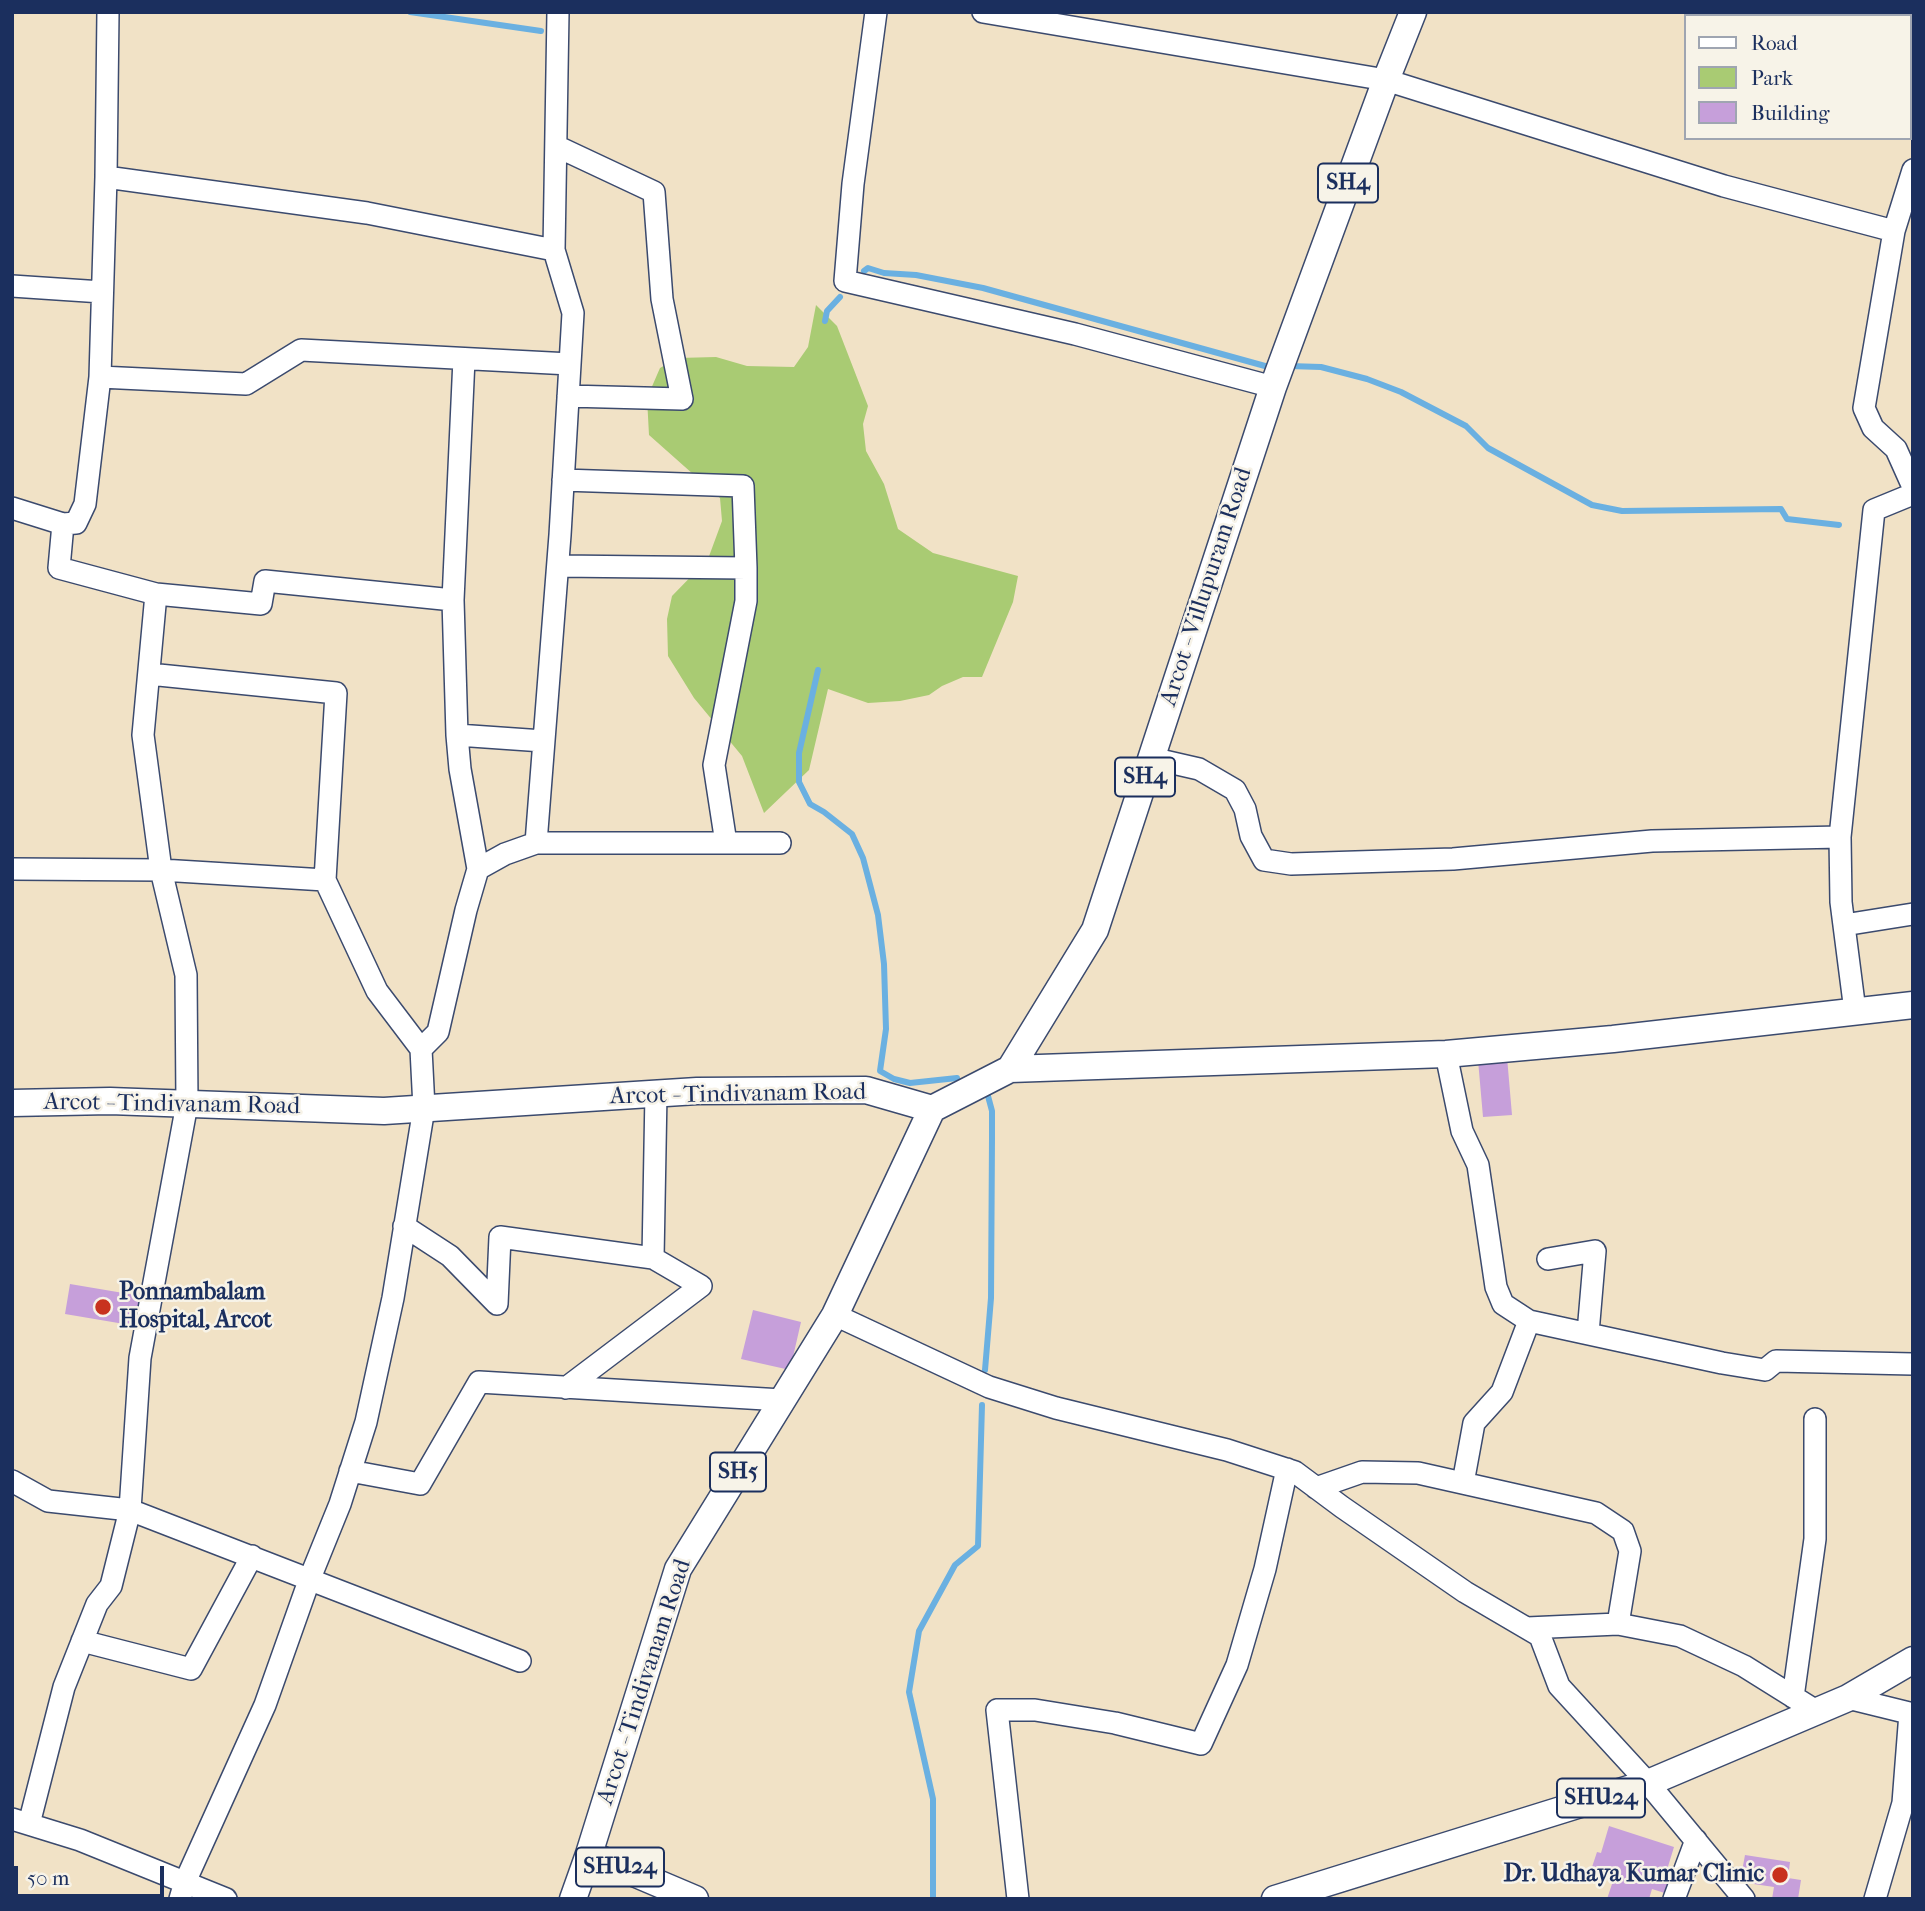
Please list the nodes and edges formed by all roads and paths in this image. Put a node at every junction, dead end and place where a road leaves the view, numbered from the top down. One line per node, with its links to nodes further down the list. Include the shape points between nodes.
1 (108, 12): 9 (street)
2 (558, 12): 7 (street)
3 (877, 12): 17 (street, via 853,184 845,281 1075,334)
4 (983, 12): 6 (street)
5 (1413, 12): 6 (main road, Arcot - Villupuram Road / SH4)
6 (1385, 80): 10 (street, via 1724,186); 17 (main road, Arcot - Villupuram Road / SH4)
7 (556, 145): 11 (street); 18 (street, via 654,191 662,299 682,400)
8 (1913, 170): 10 (street)
9 (106, 177): 11 (street, via 367,213); 13 (street)
10 (1894, 230): 20 (street, via 1864,408 1873,428 1896,449)
11 (554, 250): 15 (street, via 573,313)
12 (12, 286): 13 (street)
13 (102, 292): 16 (street)
14 (464, 359): 15 (street); 16 (street, via 301,350 246,384); 27 (street)
15 (570, 364): 18 (street)
16 (100, 377): 23 (street, via 85,504 76,523)
17 (1273, 387): 31 (main road, Arcot - Villupuram Road / SH4)
18 (568, 396): 19 (street)
19 (563, 480): 24 (street); 25 (street, via 743,486)
20 (1913, 487)
21 (1913, 494): 32 (street, via 1874,510)
22 (12, 508): 23 (street)
23 (64, 524): 26 (street, via 59,568)
24 (558, 566): 25 (street); 30 (street)
25 (746, 568): 34 (street, via 746,601 714,765)
26 (156, 594): 27 (street, via 261,604 265,581); 28 (street)
27 (453, 600): 29 (street)
28 (149, 674): 38 (street, via 143,735); 39 (street, via 336,693)
29 (457, 735): 30 (street); 37 (street)
30 (543, 741): 33 (street)
31 (1151, 758): 32 (street, via 1199,769 1236,790 1264,860 1291,864 1453,859 1652,841); 46 (main road, Arcot - Villupuram Road / SH4, via 1095,930)
32 (1840, 837): 41 (street)
33 (537, 843): 34 (street); 37 (street)
34 (726, 843): 35 (street)
35 (780, 843)
36 (12, 869): 38 (street)
37 (478, 869): 44 (street, via 438,1032)
38 (161, 870): 39 (street); 49 (street, via 186,975)
39 (325, 880): 44 (street, via 377,991)
40 (1913, 914): 41 (street)
41 (1844, 925): 43 (street)
42 (1913, 1005): 43 (main road)
43 (1855, 1011): 45 (main road)
44 (421, 1049): 50 (street)
45 (1446, 1054): 46 (main road); 56 (street, via 1462,1131 1478,1165 1496,1287 1503,1304)
46 (1010, 1069): 51 (main road)
47 (656, 1093): 50 (main road, Arcot - Tindivanam Road); 51 (main road, Arcot - Tindivanam Road, via 866,1090); 53 (street)
48 (12, 1103): 49 (main road, Arcot - Tindivanam Road)
49 (187, 1104): 50 (main road, Arcot - Tindivanam Road, via 383,1111); 67 (street, via 141,1358)
50 (424, 1108): 52 (street)
51 (932, 1108): 55 (main road, Arcot - Tindivanam Road / SH5)
52 (404, 1226): 53 (street, via 450,1256 497,1304 500,1237); 63 (street, via 366,1422)
53 (653, 1258): 59 (street, via 701,1286)
54 (1548, 1259): 57 (street, via 1595,1251)
55 (835, 1315): 60 (main road, Arcot - Tindivanam Road / SH5); 62 (street, via 989,1387)
56 (1529, 1321): 57 (street); 65 (street, via 1502,1392 1474,1423)
57 (1588, 1333): 58 (street, via 1765,1370 1776,1361)
58 (1913, 1364)
59 (566, 1388): 60 (street); 63 (street, via 479,1382 420,1484)
60 (782, 1400): 82 (main road, Arcot - Tindivanam Road / SH5, via 678,1569)
61 (1815, 1419): 75 (street, via 1815,1539)
62 (1287, 1469): 66 (street); 87 (street, via 1237,1665 1201,1744 1115,1723 1035,1710 997,1710)
63 (351, 1471): 69 (street)
64 (12, 1481): 67 (street, via 48,1501)
65 (1463, 1483): 66 (street, via 1418,1473 1362,1472); 70 (street, via 1596,1513 1623,1531 1630,1551)
66 (1316, 1488): 71 (street, via 1465,1592)
67 (130, 1510): 68 (street); 72 (street, via 111,1586 97,1604)
68 (252, 1556): 69 (street); 72 (street, via 191,1669)
69 (310, 1578): 74 (street); 83 (street, via 265,1705)
70 (1618, 1624): 71 (street); 75 (street, via 1680,1636 1744,1666)
71 (1527, 1628): 79 (street, via 1541,1636 1559,1686)
72 (82, 1641): 80 (street)
73 (1913, 1660): 76 (main road, SHU24)
74 (520, 1661)
75 (1793, 1697): 77 (street)
76 (1848, 1698): 77 (main road, SHU24); 78 (street)
77 (1816, 1711): 79 (main road, SHU24)
78 (1911, 1713): 91 (street, via 1903,1803)
79 (1648, 1783): 81 (street); 88 (main road, SHU24)
80 (21, 1822): 83 (street, via 80,1840)
81 (1696, 1840): 89 (street); 90 (street)
82 (589, 1854): 85 (main road, SHU24); 86 (main road, SHU24)
83 (182, 1891): 84 (street)
84 (226, 1899)
85 (573, 1899)
86 (695, 1899)
87 (1018, 1899)
88 (1275, 1899)
89 (1674, 1899)
90 (1744, 1899)
91 (1875, 1899)

